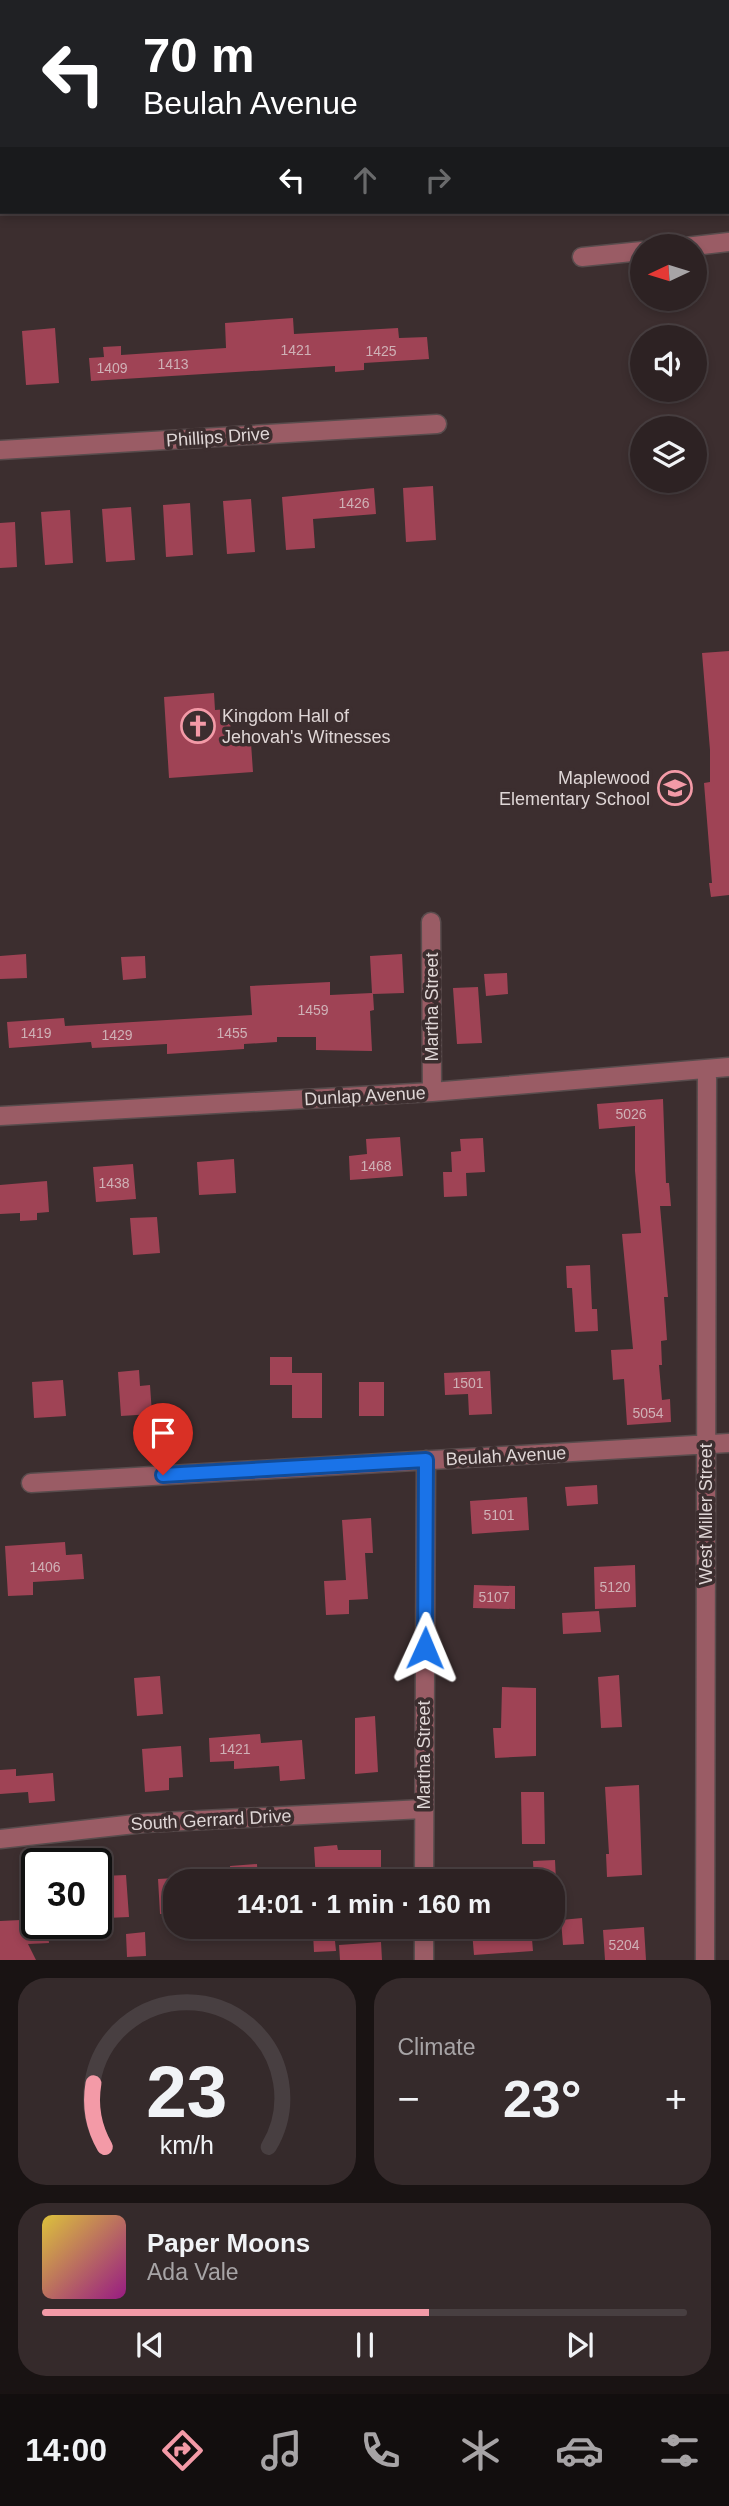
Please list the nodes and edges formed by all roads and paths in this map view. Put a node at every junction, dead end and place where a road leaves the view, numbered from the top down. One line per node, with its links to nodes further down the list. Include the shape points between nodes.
1 (729, 242): 2 (street)
2 (707, 244)
3 (630, 252): 4 (street)
4 (582, 257)
5 (437, 424): 6 (street, Phillips Drive)
6 (0, 450)
7 (431, 922): 10 (street, Martha Street)
8 (729, 1067): 9 (street, Dunlap Avenue)
9 (706, 1069): 10 (street, Dunlap Avenue); 13 (street, West Miller Street)
10 (432, 1092): 11 (street, Dunlap Avenue)
11 (0, 1116)
12 (729, 1443): 13 (street, Beulah Avenue)
13 (706, 1445): 14 (street, Beulah Avenue); 21 (street, West Miller Street)
14 (426, 1460): 15 (street, Beulah Avenue); 16 (street, Martha Street)
15 (31, 1483)
16 (424, 1809): 17 (street, South Gerrard Drive, via 144,1823); 18 (street, Martha Street)
17 (0, 1839)
18 (424, 1869)
19 (424, 1939): 20 (street)
20 (424, 1960)
21 (705, 1960)

